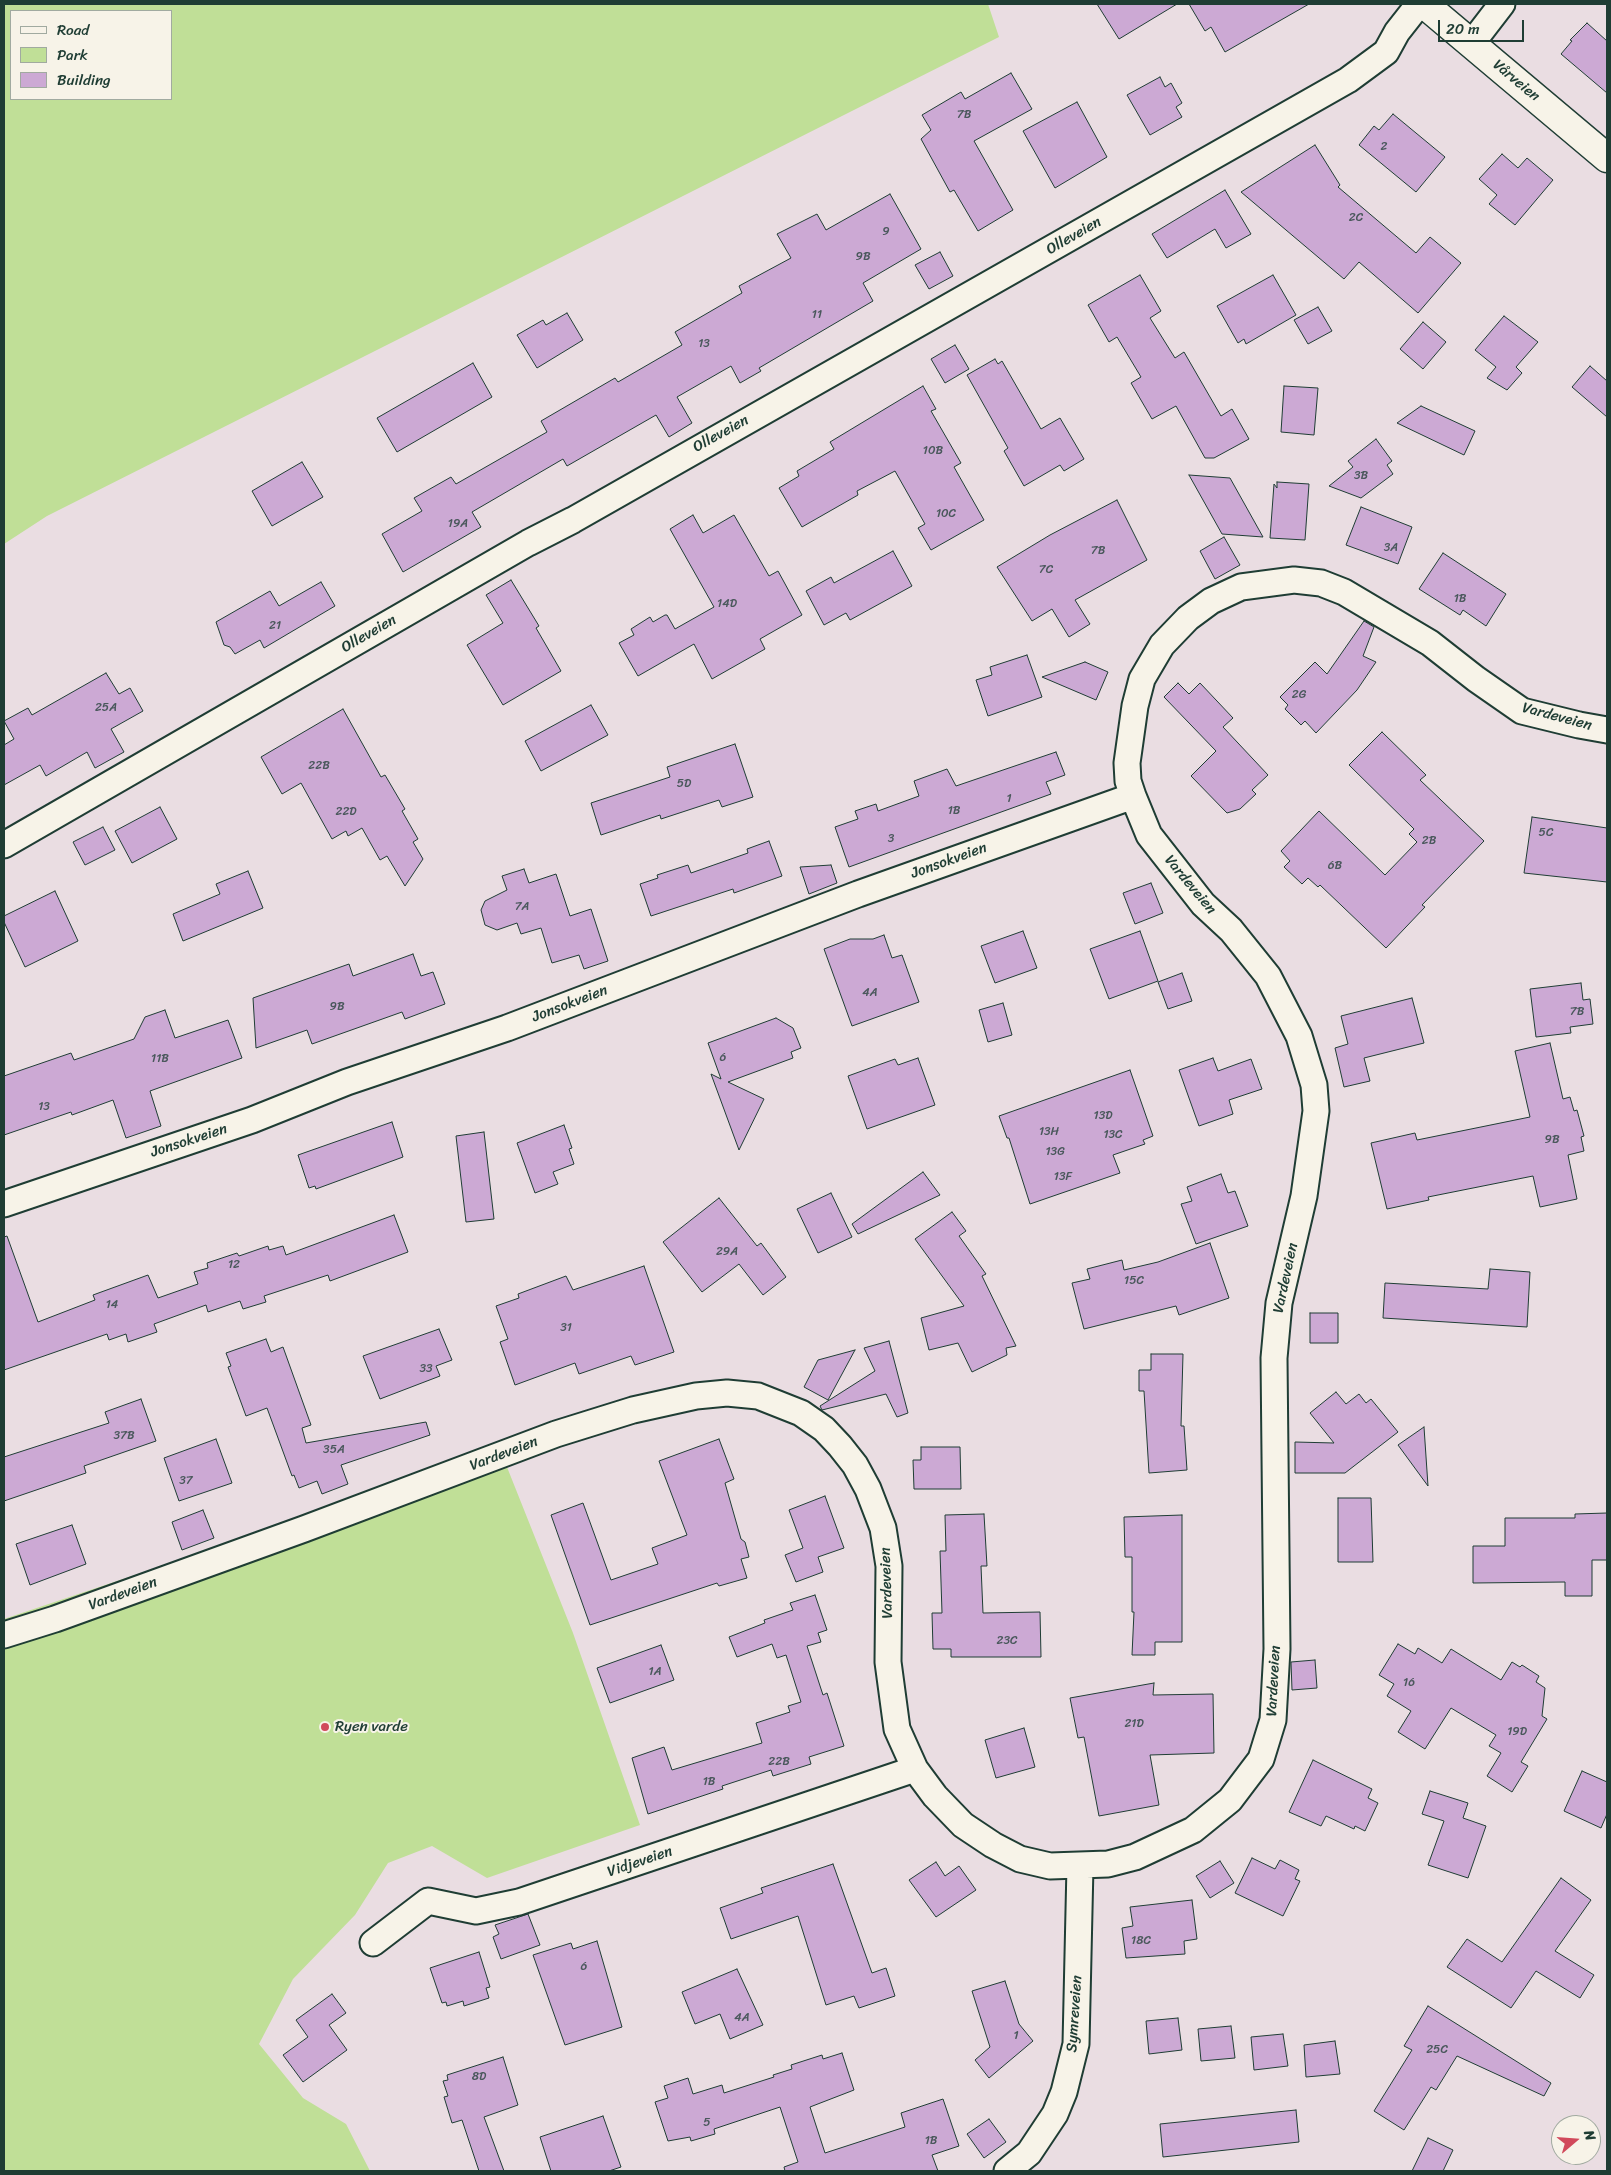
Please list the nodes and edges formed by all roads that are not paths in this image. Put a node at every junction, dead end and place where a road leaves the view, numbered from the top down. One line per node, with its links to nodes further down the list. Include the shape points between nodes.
1 (1419, 4): 8 (street, Olleveien, via 1386,52 1348,80 528,543)
2 (1424, 4): 4 (street, Vårveien)
3 (1502, 4): 4 (street)
4 (1472, 43): 5 (street, Vårveien)
5 (1607, 158)
6 (1607, 730): 7 (street, Vardeveien, via 1522,711 1430,643 1321,583 1294,580 1242,587 1211,601 1188,618 1162,645 1142,679 1127,763)
7 (1133, 796): 9 (street, Jonsokveien, via 858,894 507,1028 347,1082 252,1120); 12 (street, Vardeveien, via 1149,835 1268,976 1299,1036 1314,1085 1316,1111 1304,1196 1279,1303 1274,1358 1277,1649 1273,1720 1261,1759 1230,1800 1193,1830 1135,1857 1108,1864)
8 (4, 845)
9 (4, 1204)
10 (4, 1635): 11 (street, Vardeveien, via 313,1526 556,1434 632,1410 696,1396 727,1393 758,1396 801,1412 840,1446 855,1465 880,1516 889,1566 888,1662 891,1687 897,1729)
11 (915, 1769): 12 (street, Vardeveien, via 963,1825 994,1845 1020,1859 1050,1866); 13 (street, Vidjeveien, via 519,1902 476,1911 428,1901)
12 (1080, 1866): 14 (street, Symreveien, via 1076,2044 1055,2114 1029,2153)
13 (373, 1943)
14 (1007, 2171)

